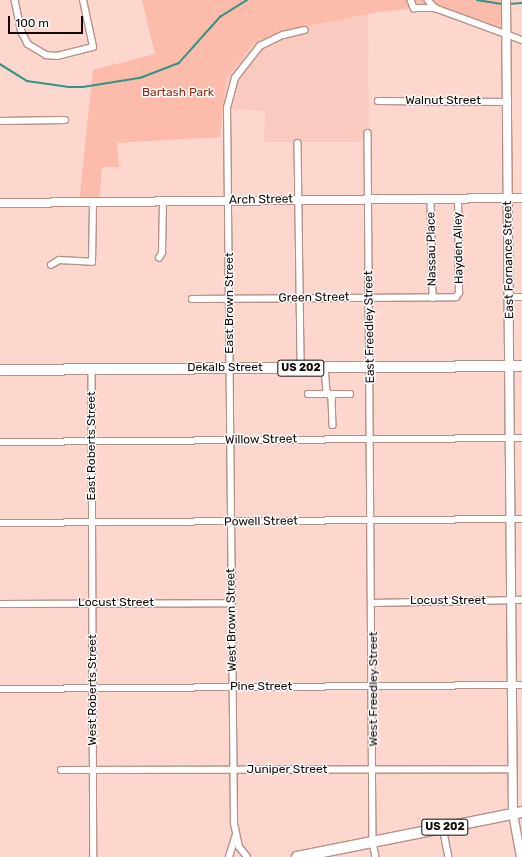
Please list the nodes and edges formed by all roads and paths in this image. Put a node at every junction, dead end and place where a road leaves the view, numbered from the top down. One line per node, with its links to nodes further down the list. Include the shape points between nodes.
1 (16, 0): 2 (street, via 22,32 28,44 36,50 57,56 93,47)
2 (83, 0)
3 (411, 0): 6 (street, via 414,8)
4 (428, 0): 6 (street)
5 (506, 4): 8 (street, East Fornance Street)
6 (435, 8): 8 (street)
7 (304, 30): 19 (street, East Brown Street, via 283,35 260,46 235,78 228,108)
8 (507, 34): 9 (street); 11 (street, East Fornance Street)
9 (522, 40)
10 (378, 101): 11 (street, Walnut Street)
11 (508, 102): 18 (street, East Fornance Street)
12 (65, 120): 13 (street)
13 (0, 121)
14 (368, 133): 20 (street, East Freedley Street)
15 (298, 142): 17 (street)
16 (522, 198): 18 (street, Arch Street)
17 (299, 199): 19 (street, Arch Street); 20 (street, Arch Street); 32 (street)
18 (508, 199): 22 (street, Arch Street); 29 (street, East Fornance Street)
19 (229, 200): 23 (street, Arch Street); 31 (street, East Brown Street)
20 (370, 200): 21 (street, Arch Street); 33 (street, East Freedley Street)
21 (431, 200): 22 (street, Arch Street); 34 (street, Nassau Place)
22 (458, 200): 28 (street, Hayden Alley)
23 (163, 201): 25 (street, Arch Street); 26 (street, via 162,253)
24 (0, 203): 25 (street, Arch Street)
25 (93, 203): 27 (street, via 92,262 59,260)
26 (159, 258)
27 (51, 265)
28 (458, 296): 34 (street, Green Street)
29 (510, 297): 30 (street); 36 (street, East Fornance Street)
30 (522, 297)
31 (229, 298): 32 (street, Green Street); 35 (street, Green Street); 38 (street, East Brown Street)
32 (300, 298): 33 (street, Green Street); 39 (street)
33 (370, 298): 34 (street, Green Street); 41 (street, East Freedley Street)
34 (433, 298)
35 (192, 299)
36 (509, 366): 37 (highway, Dekalb Street / US 202); 41 (highway, Dekalb Street / US 202); 48 (street, East Fornance Street)
37 (522, 366)
38 (231, 368): 39 (highway, Dekalb Street / US 202); 42 (highway, Dekalb Street / US 202); 52 (street, East Brown Street)
39 (301, 368): 40 (highway, Dekalb Street / US 202)
40 (325, 368): 41 (highway, Dekalb Street / US 202); 45 (street, via 327,391)
41 (371, 368): 50 (street, East Freedley Street)
42 (92, 369): 43 (highway, Dekalb Street / US 202); 51 (street, East Roberts Street)
43 (0, 370)
44 (308, 394): 45 (street)
45 (331, 394): 46 (street); 47 (street)
46 (350, 394)
47 (332, 425)
48 (510, 438): 49 (street, Willow Street); 50 (street, Willow Street); 54 (street, East Fornance Street)
49 (522, 438)
50 (371, 439): 52 (street, Willow Street); 56 (street, East Freedley Street)
51 (91, 441): 52 (street, Willow Street); 53 (street, Willow Street); 59 (street, East Roberts Street)
52 (231, 441): 57 (street, East Brown Street)
53 (0, 442)
54 (511, 519): 55 (street, Powell Street); 56 (street, Powell Street); 60 (street, East Fornance Street)
55 (522, 519)
56 (371, 520): 57 (street, Powell Street); 63 (street, West Freedley Street)
57 (232, 522): 59 (street, Powell Street); 62 (street, West Brown Street)
58 (0, 523): 59 (street, Powell Street)
59 (91, 523): 65 (street, West Roberts Street)
60 (512, 600): 61 (street, Locust Street); 63 (street, Locust Street); 68 (street, East Fornance Street)
61 (522, 600)
62 (232, 603): 65 (street, Locust Street); 69 (street, West Brown Street)
63 (373, 603): 67 (street, West Freedley Street)
64 (0, 604): 65 (street, Locust Street)
65 (92, 604): 70 (street, West Roberts Street)
66 (522, 685): 68 (street, Pine Street)
67 (373, 686): 68 (street, Pine Street); 69 (street, Pine Street); 75 (street, West Freedley Street)
68 (513, 686): 72 (street, East Fornance Street)
69 (233, 687): 70 (street, Pine Street); 74 (street, West Brown Street)
70 (92, 688): 71 (street, Pine Street); 76 (street, West Roberts Street)
71 (0, 689)
72 (512, 769): 75 (street, Juniper Street); 77 (street, East Fornance Street)
73 (61, 770): 76 (street, Juniper Street)
74 (234, 770): 75 (street, Juniper Street); 76 (street, Juniper Street); 79 (street, West Brown Street)
75 (374, 770): 80 (street, West Freedley Street)
76 (94, 771): 81 (street, West Roberts Street)
77 (517, 813): 78 (highway, US 202); 87 (street, East Fornance Street)
78 (443, 827): 80 (highway, US 202); 86 (street)
79 (235, 836): 82 (street); 83 (street, West Brown Street)
80 (373, 842): 84 (highway, US 202); 85 (street, West Freedley Street)
81 (94, 857)
82 (229, 857)
83 (247, 857)
84 (297, 857)
85 (376, 857)
86 (449, 857)
87 (521, 857)

